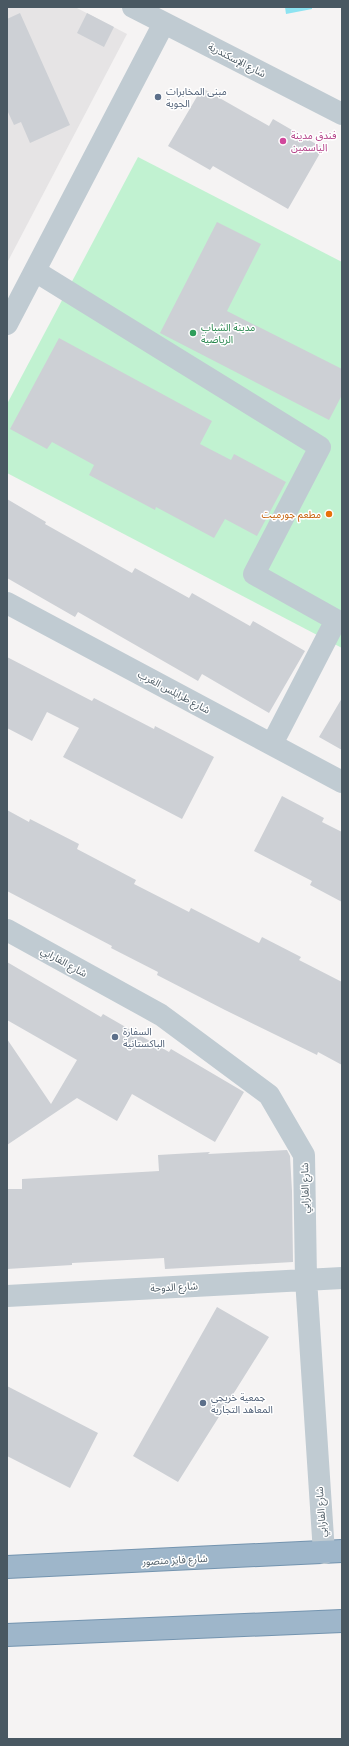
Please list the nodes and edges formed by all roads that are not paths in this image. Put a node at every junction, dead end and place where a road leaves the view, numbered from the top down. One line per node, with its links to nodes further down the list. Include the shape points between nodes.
1 (132, 7): 2 (street, شارع الإسكندرية)
2 (164, 23): 3 (street, شارع الإسكندرية); 4 (street)
3 (342, 114)
4 (35, 270): 5 (street); 7 (street, via 320,447 254,574 336,620)
5 (7, 324)
6 (7, 603): 7 (street, شارع طرابلس الغرب)
7 (272, 744): 8 (street, شارع طرابلس الغرب)
8 (342, 782)
9 (9, 936): 11 (street, شارع الفارابي, via 161,1015 269,1095 304,1155)
10 (342, 1278): 11 (street, شارع الدوحة)
11 (306, 1279): 12 (street, شارع الدوحة); 13 (street, شارع الفارابي)
12 (7, 1296)
13 (333, 1552): 14 (highway, شارع فايز منصور)
14 (7, 1567)
15 (342, 1621): 16 (highway)
16 (7, 1635)

